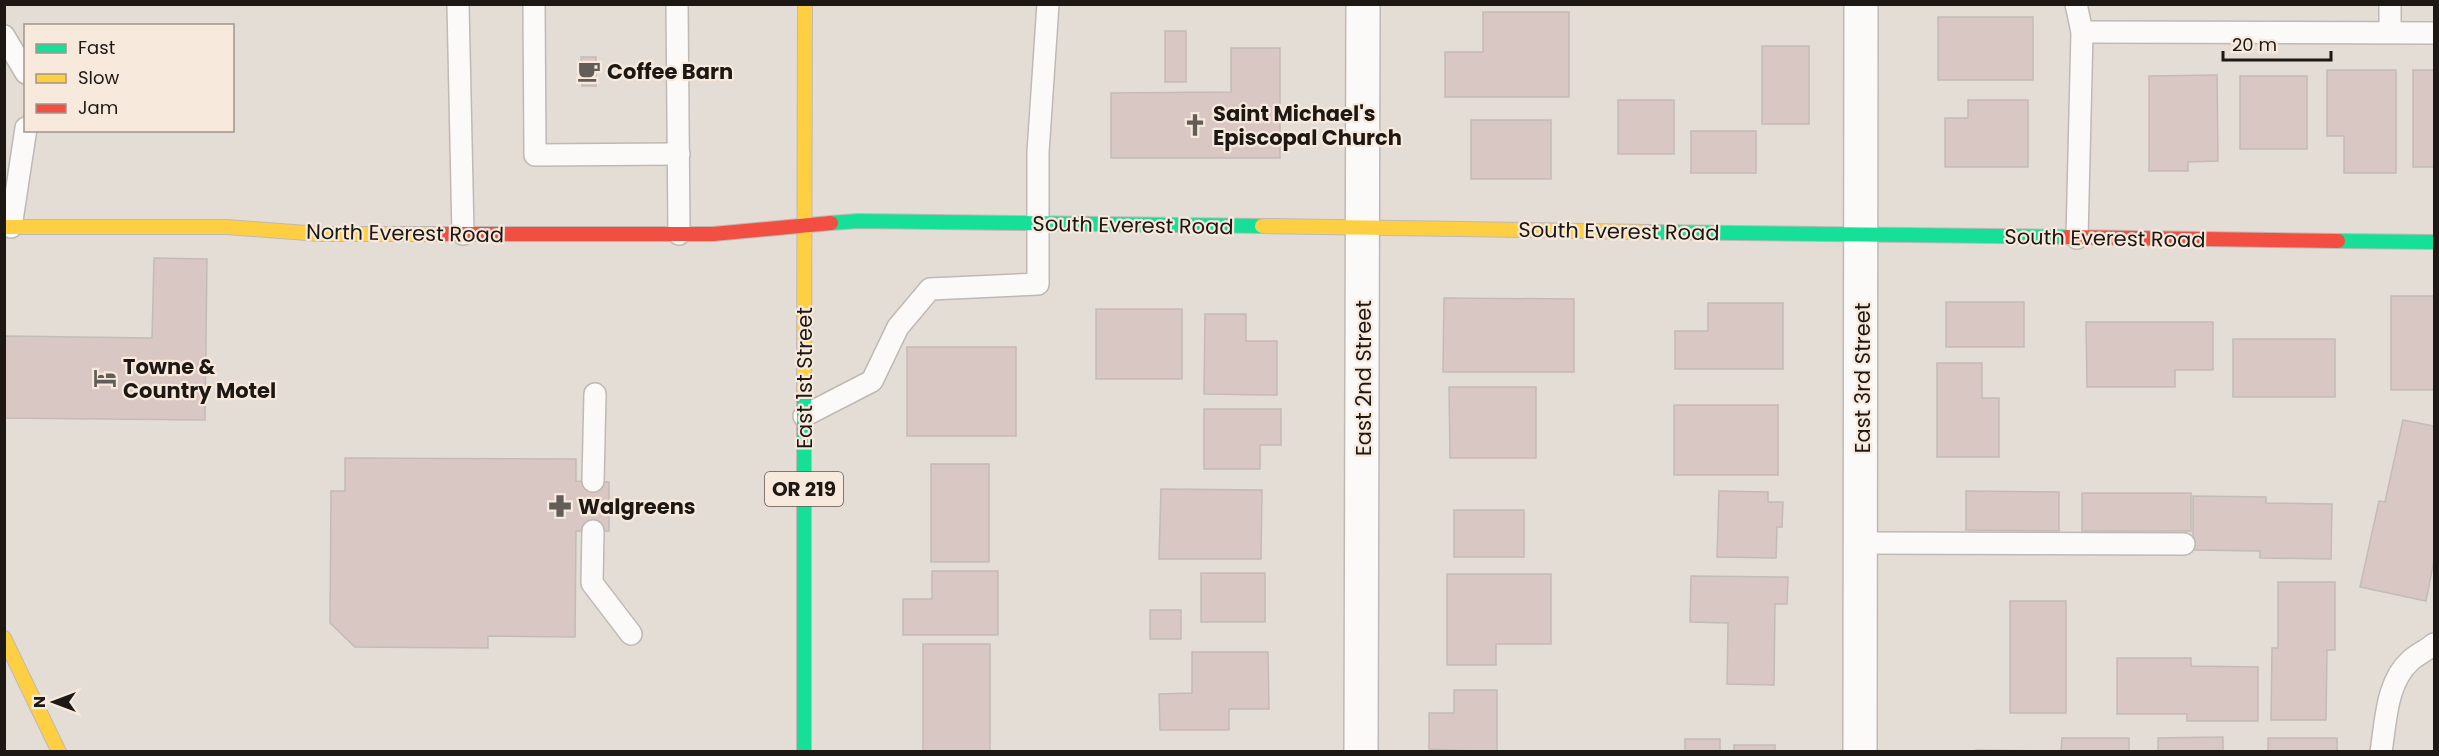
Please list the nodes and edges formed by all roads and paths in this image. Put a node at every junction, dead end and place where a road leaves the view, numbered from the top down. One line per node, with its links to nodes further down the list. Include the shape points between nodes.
1 (458, 4): 21 (lane)
2 (534, 4): 16 (lane, via 535,155)
3 (677, 4): 16 (lane)
4 (805, 4): 18 (street, East 1st Street / OR 219)
5 (1048, 4): 17 (lane, via 1038,152)
6 (1363, 4): 20 (street, East 2nd Street)
7 (1861, 4): 23 (street, East 3rd Street)
8 (2076, 4): 10 (lane)
9 (2390, 4): 11 (lane)
10 (2082, 32): 11 (lane); 24 (lane)
11 (2390, 32): 12 (lane)
12 (2434, 33)
13 (4, 36): 14 (lane)
14 (24, 70)
15 (25, 132): 19 (lane)
16 (679, 154): 22 (lane)
17 (1039, 224): 18 (street, South Everest Road, via 858,221); 20 (street, South Everest Road); 27 (lane, via 1038,284 930,289 898,327 872,381)
18 (804, 226): 22 (street, North Everest Road); 27 (street, East 1st Street / OR 219)
19 (8, 227): 21 (street, North Everest Road, via 227,227 320,234)
20 (1363, 229): 23 (street, South Everest Road); 37 (street, East 2nd Street)
21 (463, 234): 22 (street, North Everest Road)
22 (679, 234)
23 (1862, 234): 24 (street, South Everest Road); 30 (street, East 3rd Street)
24 (2077, 238): 25 (street, South Everest Road)
25 (2434, 242)
26 (595, 394): 28 (lane)
27 (804, 416): 36 (street, East 1st Street / OR 219)
28 (593, 482)
29 (592, 531): 32 (lane, via 592,583)
30 (1861, 543): 31 (lane); 38 (street, East 3rd Street)
31 (2184, 544)
32 (631, 634)
33 (4, 638): 35 (street)
34 (2434, 644): 39 (lane, via 2410,661 2395,681)
35 (59, 752)
36 (804, 752)
37 (1361, 752)
38 (1860, 752)
39 (2381, 752)

